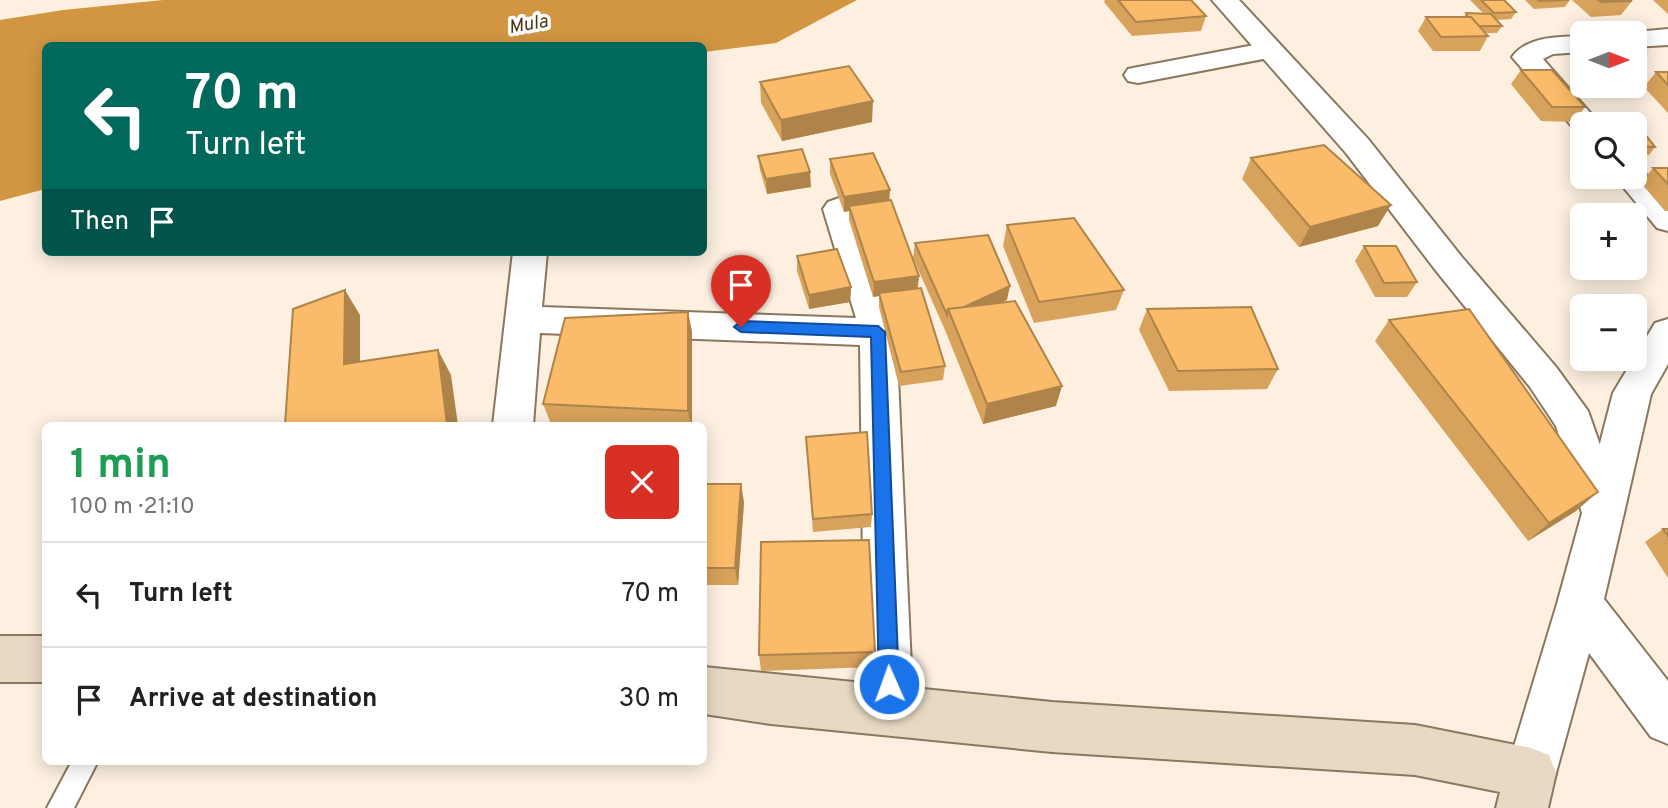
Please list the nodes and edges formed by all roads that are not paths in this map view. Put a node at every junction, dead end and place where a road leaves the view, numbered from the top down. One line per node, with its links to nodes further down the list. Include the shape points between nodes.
1 (1225, 0): 5 (street)
2 (1668, 37): 3 (street)
3 (1647, 38)
4 (1570, 45): 7 (street, via 1548,46 1526,57)
5 (1270, 50): 6 (street); 16 (street, via 1357,146 1543,377 1574,422)
6 (1138, 75)
7 (1574, 112)
8 (1641, 189): 10 (street)
9 (839, 209): 13 (street)
10 (1668, 220)
11 (530, 256): 12 (street)
12 (523, 319): 13 (street); 15 (street)
13 (878, 332): 21 (street)
14 (1668, 332): 16 (street, via 1632,393)
15 (513, 422)
16 (1603, 513): 17 (street)
17 (1580, 604): 22 (street); 24 (street)
18 (0, 659): 19 (main road)
19 (42, 659)
20 (707, 691): 21 (main road)
21 (890, 711): 24 (main road, via 1052,727 1415,750)
22 (1668, 720)
23 (84, 765): 25 (lane)
24 (1527, 791)
25 (60, 808)

